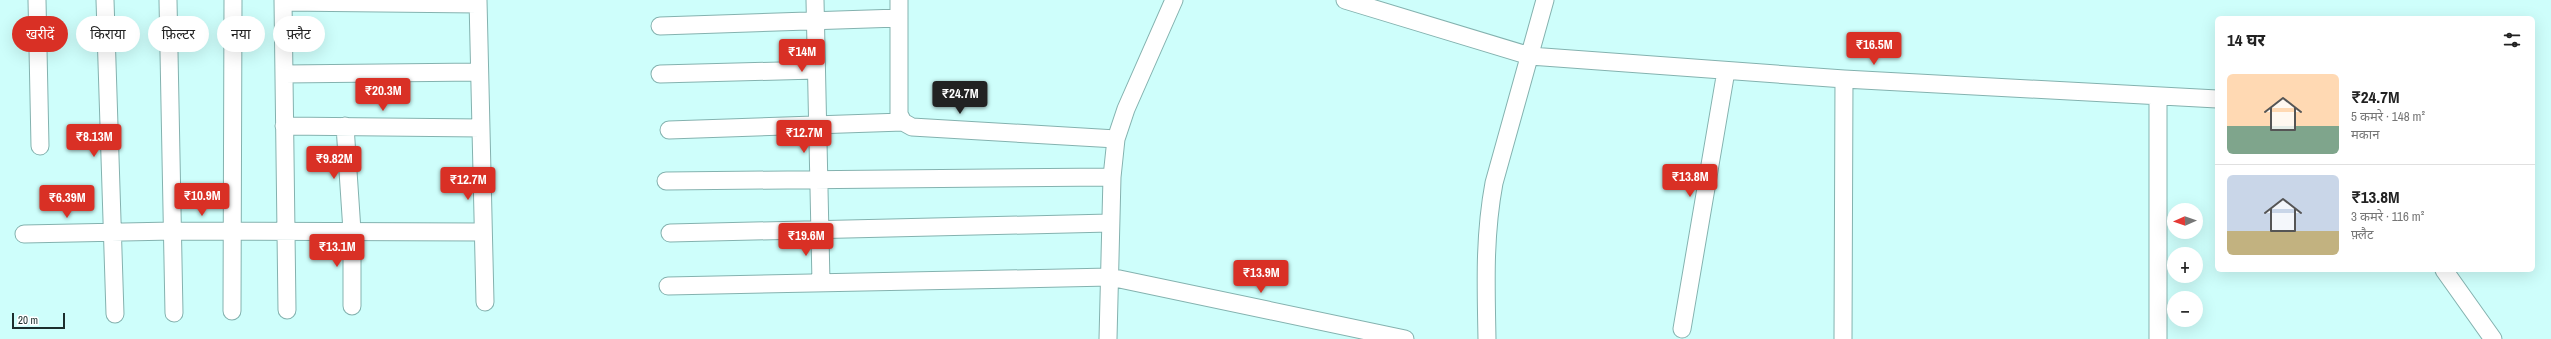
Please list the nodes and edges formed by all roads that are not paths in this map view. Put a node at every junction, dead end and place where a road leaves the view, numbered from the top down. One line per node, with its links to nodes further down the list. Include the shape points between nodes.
1 (37, 0): 31 (street)
2 (105, 0): 40 (street)
3 (168, 0): 38 (street)
4 (233, 0): 41 (street)
5 (815, 0): 13 (street)
6 (899, 0): 12 (street)
7 (1174, 0): 30 (street, via 1126,109)
8 (1345, 0): 15 (street)
9 (1545, 0): 15 (street)
10 (283, 1): 11 (street); 19 (street)
11 (478, 2): 18 (street)
12 (899, 18): 13 (street); 24 (street, via 899,114)
13 (816, 21): 14 (street); 16 (street)
14 (660, 26)
15 (1530, 56): 17 (street); 58 (street, via 1494,183 1489,213 1485,246)
16 (816, 70): 20 (street); 25 (street)
17 (1726, 71): 21 (street); 55 (street)
18 (480, 72): 19 (street); 28 (street)
19 (284, 74): 26 (street)
20 (660, 74)
21 (1844, 79): 22 (street); 59 (street)
22 (2158, 98): 23 (street); 60 (street)
23 (2215, 99)
24 (903, 122): 25 (street); 30 (street, via 912,127)
25 (817, 125): 29 (street); 34 (street)
26 (284, 126): 27 (street); 36 (street)
27 (345, 126): 28 (street); 39 (street)
28 (481, 128): 42 (street)
29 (669, 130)
30 (1116, 139): 32 (street)
31 (40, 146)
32 (1112, 177): 34 (street); 35 (street)
33 (666, 181): 34 (street)
34 (819, 182): 37 (street)
35 (1110, 223): 37 (street); 46 (street)
36 (286, 230): 39 (street); 41 (street); 51 (street)
37 (820, 230): 43 (street); 47 (street)
38 (173, 231): 40 (street); 41 (street); 53 (street)
39 (352, 231): 42 (street); 50 (street)
40 (111, 232): 44 (street); 54 (street)
41 (231, 232): 52 (street)
42 (483, 232): 49 (street)
43 (670, 233)
44 (24, 234)
45 (2445, 272): 61 (street)
46 (1110, 277): 47 (street); 56 (street); 57 (street)
47 (821, 283): 48 (street)
48 (668, 286)
49 (485, 302)
50 (352, 306)
51 (287, 310)
52 (232, 311)
53 (174, 313)
54 (115, 314)
55 (1682, 329)
56 (1108, 339)
57 (1405, 339)
58 (1487, 339)
59 (1843, 339)
60 (2158, 339)
61 (2493, 339)

